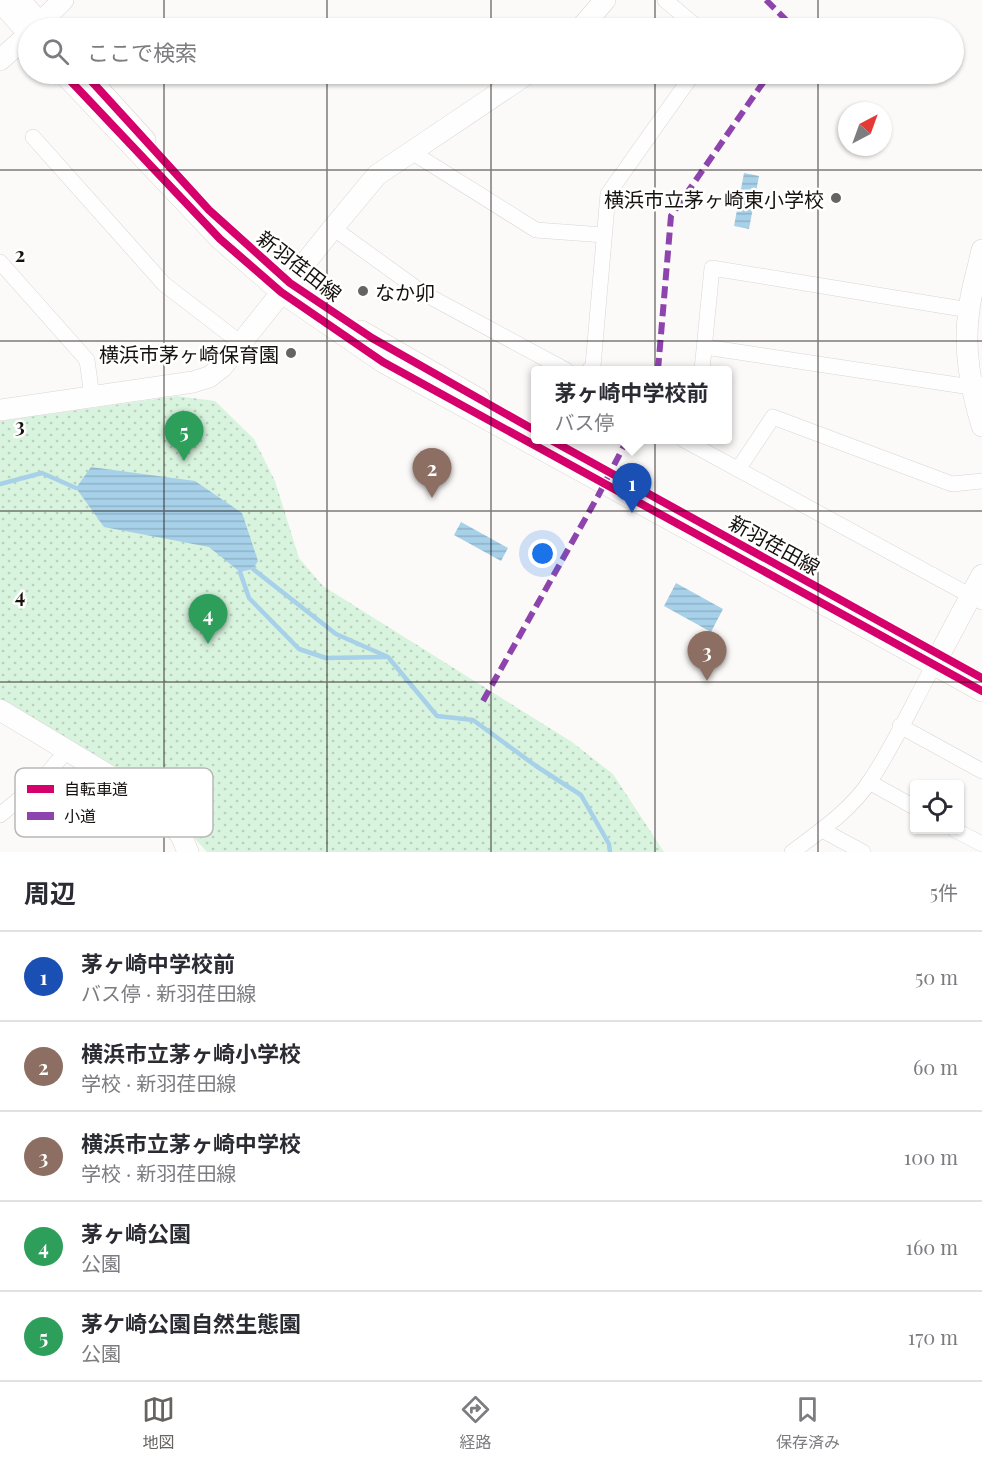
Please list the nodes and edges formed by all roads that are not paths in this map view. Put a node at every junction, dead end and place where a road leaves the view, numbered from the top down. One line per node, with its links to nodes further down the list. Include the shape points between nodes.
1 (20, 0): 7 (street)
2 (63, 0): 8 (street)
3 (605, 0): 9 (street)
4 (665, 0): 10 (street)
5 (0, 1): 6 (street)
6 (21, 18)
7 (29, 18)
8 (46, 18)
9 (590, 18)
10 (686, 18)
11 (18, 45): 12 (street)
12 (0, 60)
13 (74, 84): 23 (street, 新羽荏田線, via 220,238)
14 (94, 84): 23 (street, 新羽荏田線)
15 (512, 84): 18 (street)
16 (686, 84): 20 (street, via 608,194)
17 (33, 137): 25 (street, via 164,284)
18 (410, 151): 19 (street, via 377,175); 20 (street, via 536,230)
19 (333, 228): 23 (street); 27 (street, via 423,293)
20 (604, 235): 28 (street)
21 (982, 250): 24 (street)
22 (0, 262): 31 (street, via 87,360)
23 (286, 288): 25 (street); 34 (street, 新羽荏田線); 35 (street, 新羽荏田線, via 383,362)
24 (969, 310): 26 (street, via 712,268); 30 (street, via 967,349)
25 (242, 344): 31 (street, via 209,376)
26 (705, 347): 29 (street); 30 (street)
27 (559, 366)
28 (593, 366)
29 (703, 366)
30 (977, 385): 33 (street)
31 (92, 397): 32 (street)
32 (0, 410)
33 (982, 426)
34 (531, 428)
35 (531, 442)
36 (535, 444): 43 (street, 新羽荏田線)
37 (558, 444): 43 (street, 新羽荏田線)
38 (692, 444): 39 (street)
39 (739, 468): 40 (street, via 773,417 952,484); 42 (street)
40 (982, 481)
41 (982, 575): 42 (street)
42 (977, 598): 43 (street)
43 (937, 660): 44 (street, 新羽荏田線); 45 (street, 新羽荏田線); 47 (street)
44 (982, 678)
45 (982, 692)
46 (0, 710): 48 (street)
47 (900, 726): 51 (street); 52 (street)
48 (67, 750): 49 (street); 50 (street)
49 (52, 768)
50 (97, 768)
51 (982, 771)
52 (869, 782): 54 (street); 56 (street)
53 (15, 802): 55 (street)
54 (910, 804)
55 (0, 815)
56 (822, 830): 61 (street); 62 (street)
57 (963, 834): 59 (street)
58 (183, 837): 60 (street)
59 (982, 844)
60 (188, 852)
61 (792, 852)
62 (862, 852)

